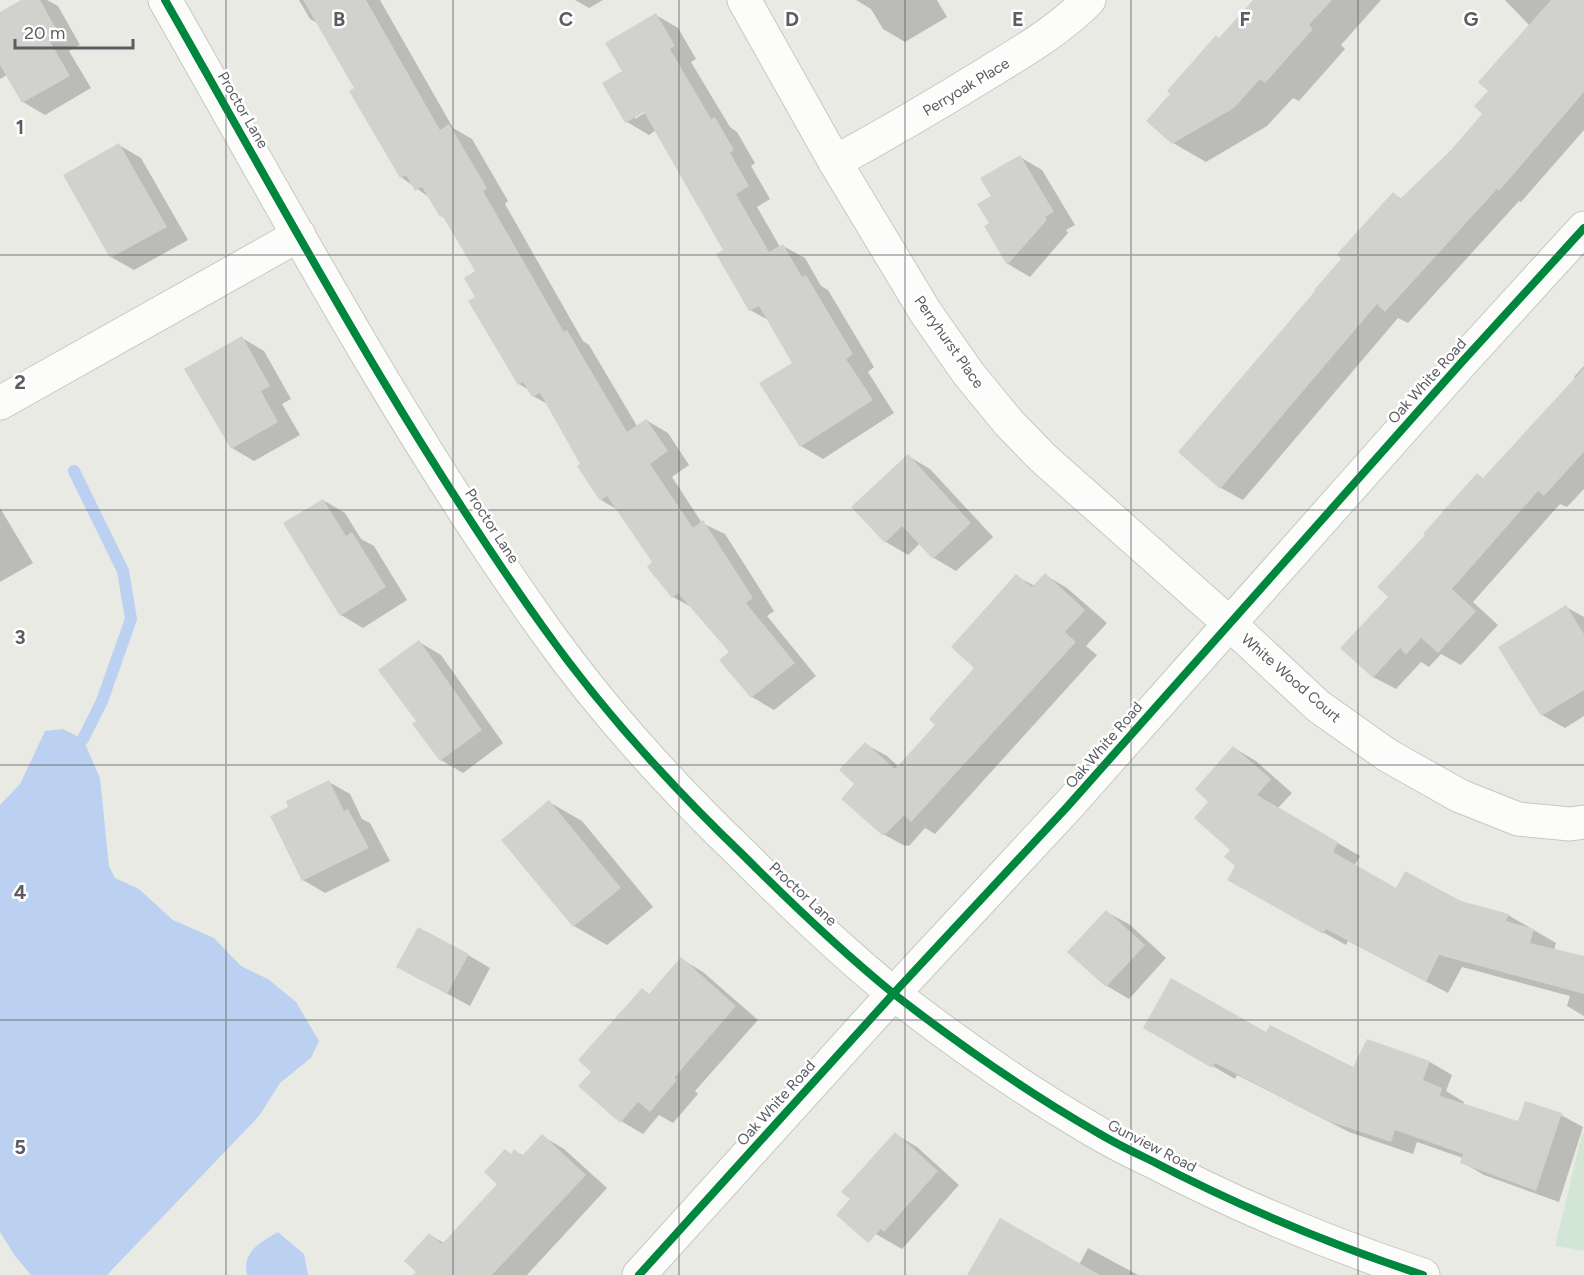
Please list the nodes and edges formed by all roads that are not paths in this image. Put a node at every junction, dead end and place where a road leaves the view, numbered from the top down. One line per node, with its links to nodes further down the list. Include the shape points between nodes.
1 (165, 0): 6 (street, Proctor Lane)
2 (744, 0): 4 (street, Perryhurst Place)
3 (1089, 0): 4 (street, Perryoak Place, via 1034,46)
4 (836, 162): 8 (street, Perryhurst Place, via 926,313 1009,423 1043,458)
5 (1584, 228): 8 (street, Oak White Road)
6 (299, 235): 7 (street); 10 (street, Proctor Lane, via 448,484 544,629 627,734 714,827 810,922)
7 (0, 403)
8 (1229, 623): 9 (street, White Wood Court, via 1318,706 1387,755 1460,796 1518,819); 10 (street, Oak White Road, via 1067,807)
9 (1584, 822)
10 (894, 993): 11 (street, Oak White Road); 12 (street, Gunview Road, via 996,1069 1095,1132 1282,1223)
11 (639, 1275)
12 (1423, 1275)

